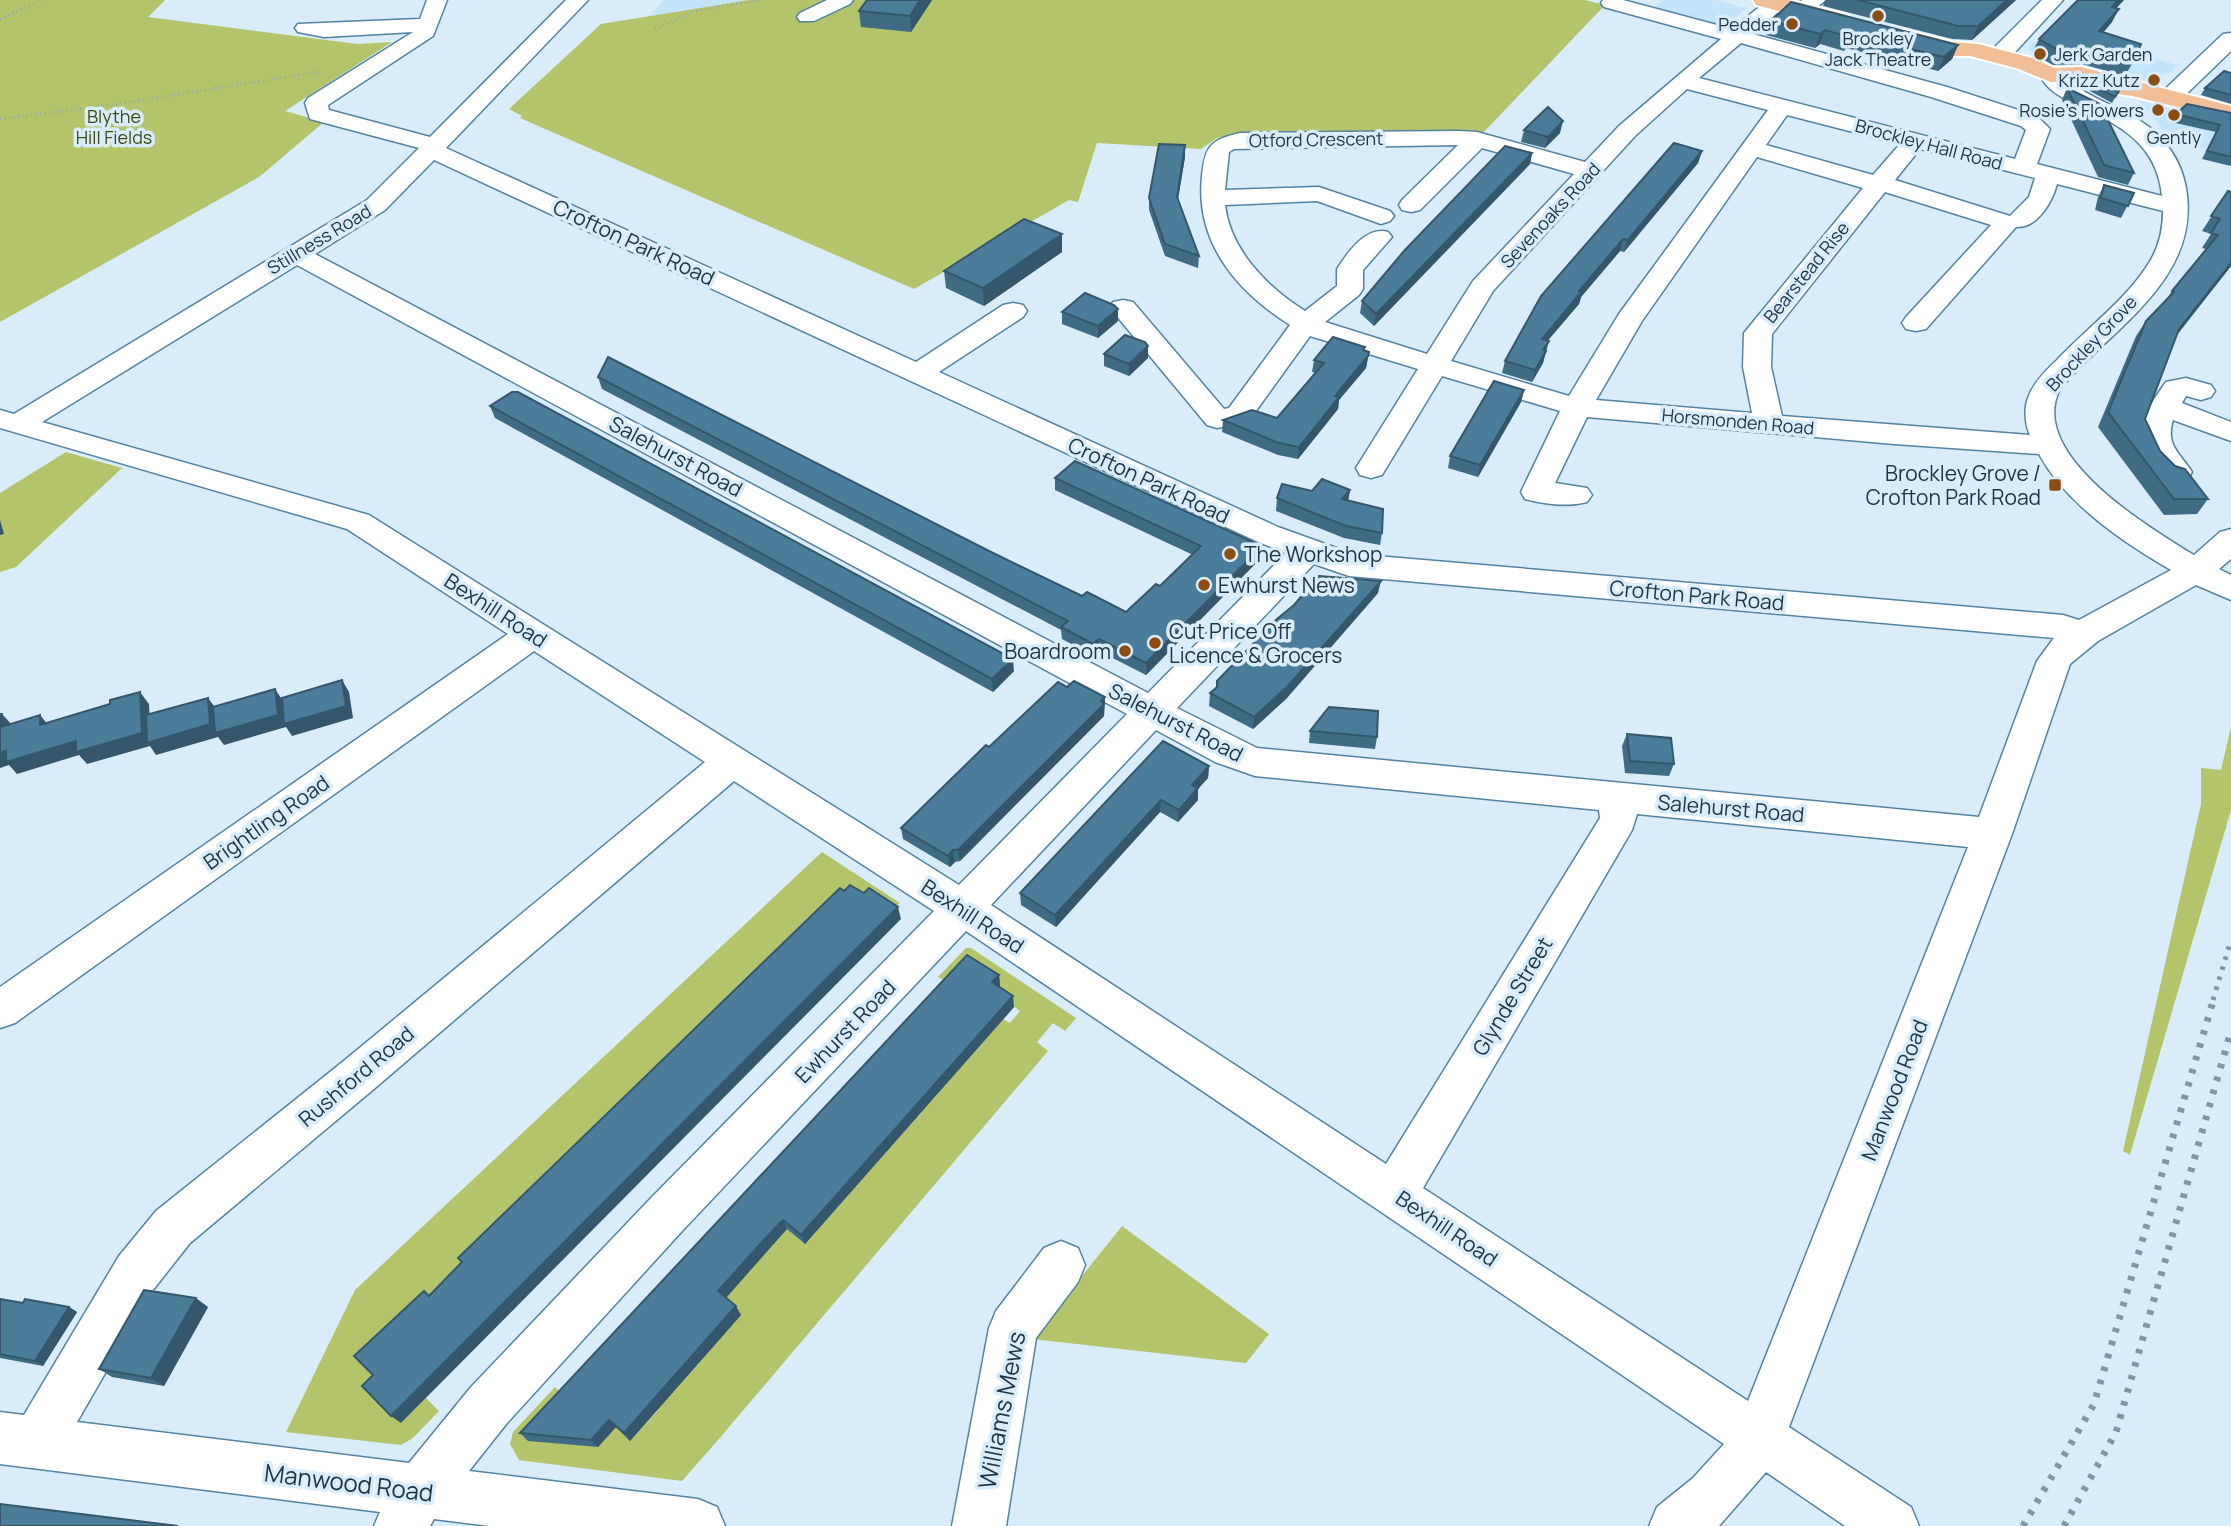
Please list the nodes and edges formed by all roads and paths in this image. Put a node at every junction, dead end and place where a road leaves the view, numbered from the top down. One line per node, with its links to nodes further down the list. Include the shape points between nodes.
1 (42, 0): 11 (path)
2 (437, 0): 13 (street)
3 (578, 0): 32 (street, Stillness Road)
4 (760, 0): 15 (path, via 694,11)
5 (843, 0): 10 (street)
6 (2053, 0): 20 (street)
7 (1771, 2): 9 (main road); 17 (street, Sevenoaks Road)
8 (1611, 3): 17 (street)
9 (1809, 5): 12 (main road)
10 (807, 17)
11 (0, 19)
12 (1855, 24)
13 (429, 25): 14 (street); 23 (street, via 416,40)
14 (305, 28)
15 (655, 29)
16 (1881, 32): 19 (main road)
17 (1737, 37): 21 (street); 24 (street, Sevenoaks Road)
18 (2231, 40): 26 (street)
19 (1952, 48): 20 (main road); 22 (main road, via 1964,56)
20 (1999, 56): 22 (main road)
21 (1838, 65): 25 (street); 34 (street, via 2029,121 2038,129)
22 (2051, 75): 26 (main road); 40 (street, Brockley Grove, via 2061,87 2130,124 2160,151 2172,174)
23 (358, 76): 29 (path, via 324,71 291,74); 32 (street, Crofton Park Road, via 316,103 318,114)
24 (1683, 80): 27 (street, Brockley Hall Road); 35 (street, Sevenoaks Road)
25 (1816, 98): 27 (street, Brockley Hall Road); 31 (street, Brockley Hall Road)
26 (2169, 98): 28 (main road)
27 (1782, 106): 33 (street)
28 (2231, 113)
29 (0, 119)
30 (1477, 139): 35 (street, Otford Crescent); 38 (street, Otford Crescent, via 1240,140 1223,144 1217,152); 39 (street)
31 (1914, 141): 34 (street, Brockley Hall Road); 37 (street, Bearstead Rise)
32 (433, 148): 42 (street, Stillness Road, via 376,205); 48 (street, Crofton Park Road)
33 (1752, 148): 37 (street); 50 (street, via 1629,320)
34 (2023, 169): 36 (street, Brockley Hall Road)
35 (1591, 171): 47 (street, Sevenoaks Road, via 1482,287)
36 (2049, 176): 40 (street, Brockley Hall Road); 41 (street, via 2040,200)
37 (1877, 183): 45 (street, via 1999,219 2006,225); 53 (street, Bearstead Rise, via 1758,333 1757,367)
38 (1212, 198): 46 (street, Otford Crescent, via 1228,249 1251,280); 46 (street, via 1319,194 1380,226 1350,269 1349,289)
39 (1410, 205)
40 (2175, 207): 55 (street, Brockley Grove, via 2169,249 2155,271 2055,377 2041,400 2039,423)
41 (2020, 220)
42 (296, 254): 52 (street, Stillness Road); 65 (street, Salehurst Road)
43 (1123, 308): 46 (street, via 1217,419 1238,416)
44 (1013, 311): 48 (street)
45 (1916, 323)
46 (1305, 324): 47 (street, Otford Crescent)
47 (1435, 363): 50 (street, Horsmonden Road); 56 (street, Sevenoaks Road)
48 (918, 373): 60 (street, Crofton Park Road)
49 (2201, 391): 51 (street, via 2180,386)
50 (1577, 407): 53 (street, Horsmonden Road); 58 (street, via 1536,492)
51 (2166, 407): 54 (street); 57 (street, via 2155,441)
52 (9, 422): 63 (street, Bexhill Road, via 358,522)
53 (1769, 423): 55 (street, Horsmonden Road)
54 (2231, 432)
55 (2047, 445): 61 (street, Brockley Grove, via 2067,476 2102,507)
56 (1371, 468)
57 (2177, 472)
58 (1576, 495)
59 (2231, 540): 61 (street)
60 (1307, 551): 64 (street, Crofton Park Road, via 1349,565 2063,627); 65 (street, Ewhurst Road)
61 (2194, 569): 62 (street, Brockley Grove); 64 (street)
62 (2231, 589)
63 (533, 634): 66 (street, Bexhill Road); 70 (street, Brightling Road)
64 (2081, 635): 68 (street, Manwood Road, via 2062,648 2054,661)
65 (1153, 712): 67 (street, Salehurst Road, via 1255,762); 69 (street, Ewhurst Road)
66 (733, 760): 69 (street, Bexhill Road); 74 (street, Rushford Road, via 173,1227)
67 (1617, 797): 68 (street, Salehurst Road); 71 (street, Glynde Street, via 1619,819)
68 (1993, 834): 73 (street, Manwood Road)
69 (963, 909): 71 (street, Bexhill Road); 75 (street, Ewhurst Road, via 508,1385)
70 (0, 1010)
71 (1394, 1193): 73 (street, Bexhill Road)
72 (1061, 1265): 77 (street, Williams Mews, via 1013,1328)
73 (1759, 1438): 78 (street, Manwood Road, via 1723,1488); 79 (street, Bexhill Road)
74 (19, 1440): 75 (street, Manwood Road)
75 (410, 1508): 76 (street, Manwood Road)
76 (698, 1526)
77 (979, 1526)
78 (1676, 1526)
79 (1892, 1526)

